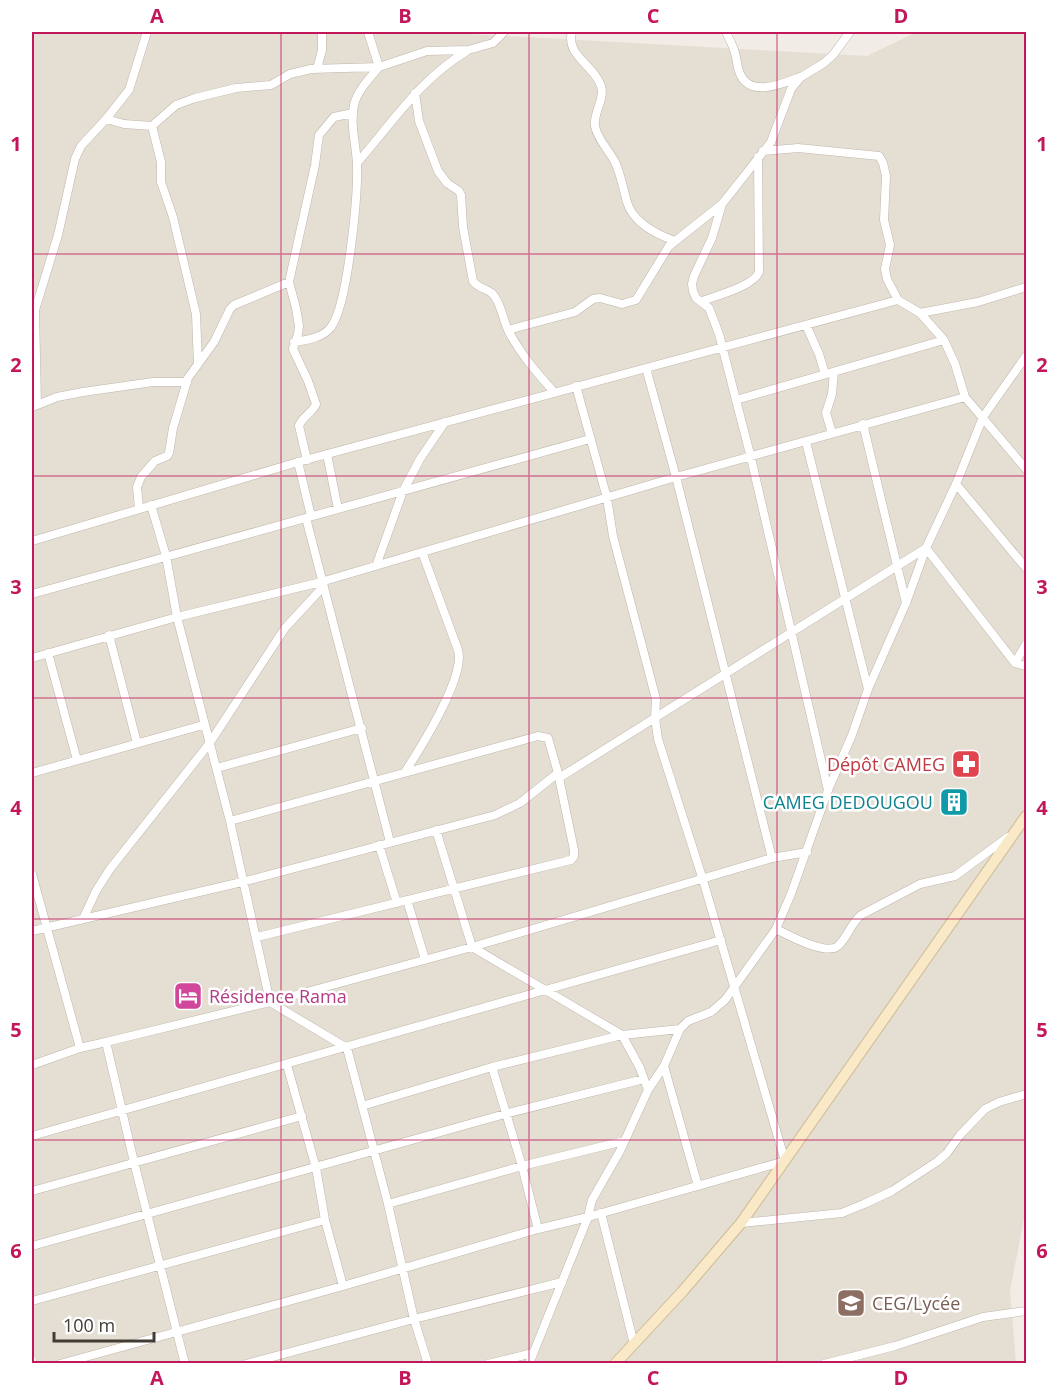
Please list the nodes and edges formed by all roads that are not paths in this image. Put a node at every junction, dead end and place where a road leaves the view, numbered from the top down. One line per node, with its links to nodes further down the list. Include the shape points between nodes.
1 (147, 32): 14 (street, via 129,90)
2 (322, 32): 10 (street)
3 (368, 32): 9 (street)
4 (504, 32): 8 (street, via 493,43)
5 (572, 32): 19 (street, via 570,39 575,51 601,86 595,127 615,164 631,211 649,229)
6 (726, 32): 11 (street, via 739,73 748,84 767,87)
7 (850, 32): 11 (street, via 833,55)
8 (468, 50): 9 (street, via 427,51); 12 (street)
9 (379, 67): 10 (street); 13 (street, via 356,98)
10 (317, 69): 15 (street, via 290,74 271,86 236,88 195,98 176,105)
11 (801, 77): 16 (street, via 791,89 771,142)
12 (415, 93): 17 (street); 26 (street, via 419,121 438,171 461,195 473,281 494,295)
13 (353, 113): 17 (street); 20 (street, via 334,117 320,135)
14 (106, 119): 15 (street); 27 (street, via 81,146 75,159 58,235 35,309)
15 (152, 126): 32 (street, via 161,162 161,182 196,314)
16 (761, 154): 18 (street); 22 (street, via 798,148 879,156 886,176 884,220 890,245 885,269); 23 (street, via 759,272 740,286)
17 (357, 163): 29 (street, via 353,233 337,316 320,336)
18 (722, 204): 19 (street); 23 (street, via 712,238 692,281 694,295)
19 (675, 241): 26 (street, via 636,300 622,304 593,299 575,312)
20 (290, 282): 29 (street, via 299,326); 32 (street, via 234,305)
21 (1026, 286): 24 (street, via 978,302)
22 (898, 300): 24 (street); 25 (street)
23 (702, 302): 30 (street, via 714,316)
24 (920, 313): 28 (street)
25 (806, 325): 30 (street); 34 (street)
26 (508, 330): 37 (street)
27 (33, 336): 40 (street)
28 (944, 340): 34 (street); 38 (street)
29 (294, 342): 49 (street, via 293,349 316,404 299,426)
30 (722, 347): 33 (street); 39 (street)
31 (1026, 356): 41 (street)
32 (198, 364): 35 (street)
33 (646, 368): 36 (street); 52 (street)
34 (829, 373): 39 (street); 44 (street, via 832,394 826,413)
35 (187, 382): 40 (street, via 153,382 83,392); 57 (street, via 169,453 155,461 137,487)
36 (576, 386): 37 (street); 45 (street)
37 (554, 392): 42 (street)
38 (965, 397): 41 (street); 43 (street)
39 (736, 400): 48 (street)
40 (34, 406)
41 (983, 417): 51 (street); 53 (street)
42 (445, 422): 47 (street); 54 (street)
43 (863, 424): 44 (street); 65 (street)
44 (832, 434): 46 (street)
45 (590, 439): 54 (street); 55 (street)
46 (806, 442): 48 (street); 69 (street)
47 (327, 454): 49 (street); 58 (street)
48 (751, 458): 52 (street); 72 (street)
49 (307, 460): 50 (street)
50 (298, 462): 56 (street); 59 (street)
51 (1026, 469)
52 (676, 477): 55 (street); 79 (street)
53 (956, 484): 61 (street); 66 (street)
54 (402, 491): 58 (street); 64 (street)
55 (607, 498): 62 (street); 81 (street, via 613,536 656,699)
56 (151, 505): 57 (street); 63 (street)
57 (139, 508): 60 (street)
58 (338, 509): 59 (street)
59 (308, 517): 63 (street); 67 (street)
60 (32, 541)
61 (926, 548): 65 (street); 70 (street); 77 (street)
62 (422, 552): 64 (street); 88 (street, via 460,661 437,717)
63 (166, 556): 68 (street); 71 (street)
64 (376, 566): 67 (street)
65 (897, 566): 69 (street); 70 (street)
66 (1026, 568)
67 (322, 584): 71 (street); 83 (street); 85 (street, via 285,628)
68 (32, 594)
69 (846, 598): 72 (street); 80 (street)
70 (906, 603): 80 (street)
71 (177, 617): 73 (street); 82 (street)
72 (791, 632): 79 (street); 92 (street)
73 (109, 635): 75 (street); 84 (street)
74 (1026, 644): 77 (street)
75 (48, 653): 76 (street); 86 (street)
76 (32, 658)
77 (1016, 663): 78 (street)
78 (1026, 666)
79 (726, 673): 81 (street); 100 (street)
80 (868, 689): 92 (street)
81 (654, 718): 90 (street); 102 (street)
82 (203, 725): 84 (street); 85 (street)
83 (362, 728): 87 (street); 91 (street)
84 (137, 743): 86 (street)
85 (209, 744): 87 (street); 107 (street, via 110,869)
86 (77, 760): 89 (street)
87 (217, 768): 94 (street)
88 (405, 772): 90 (street, via 542,736 548,738); 91 (street)
89 (32, 773)
90 (558, 776): 95 (street, via 502,812); 104 (street, via 574,850 571,860)
91 (374, 780): 94 (street); 97 (street)
92 (828, 790): 99 (street)
93 (1026, 816): 96 (main road)
94 (230, 821): 103 (street)
95 (435, 830): 97 (street); 104 (street)
96 (1014, 833): 109 (street, via 955,876 920,884 861,915 833,949 805,942); 137 (main road)
97 (390, 842): 98 (street)
98 (379, 845): 103 (street); 106 (street)
99 (807, 852): 100 (street); 109 (street)
100 (772, 858): 102 (street)
101 (32, 873): 108 (street)
102 (703, 880): 112 (street); 113 (street)
103 (242, 882): 107 (street); 111 (street)
104 (454, 889): 105 (street); 113 (street)
105 (407, 900): 106 (street); 114 (street)
106 (397, 903): 111 (street)
107 (83, 919): 108 (street)
108 (45, 928): 110 (street); 121 (street)
109 (776, 928): 115 (street)
110 (32, 931)
111 (257, 937): 117 (street)
112 (721, 940): 115 (street); 116 (street)
113 (472, 947): 114 (street); 116 (street)
114 (425, 959): 117 (street)
115 (735, 989): 118 (street, via 716,1009 688,1021); 137 (street)
116 (546, 990): 119 (street); 122 (street)
117 (270, 1002): 120 (street); 122 (street)
118 (680, 1029): 119 (street); 125 (street)
119 (622, 1035): 126 (street); 127 (street)
120 (106, 1042): 121 (street); 131 (street)
121 (80, 1048): 123 (street)
122 (347, 1048): 124 (street); 130 (street)
123 (32, 1065)
124 (287, 1065): 131 (street); 133 (street)
125 (664, 1066): 128 (street); 141 (street)
126 (492, 1067): 130 (street); 132 (street)
127 (644, 1079): 128 (street); 132 (street)
128 (648, 1090): 135 (street)
129 (1026, 1094): 148 (street, via 985,1109 938,1161 864,1204 842,1213)
130 (362, 1106): 136 (street)
131 (123, 1112): 134 (street); 138 (street)
132 (505, 1114): 136 (street); 139 (street)
133 (302, 1116): 138 (street); 140 (street)
134 (32, 1137)
135 (624, 1141): 139 (street); 146 (street, via 592,1200)
136 (375, 1151): 140 (street); 143 (street)
137 (785, 1161): 141 (street); 148 (main road)
138 (134, 1162): 142 (street); 145 (street)
139 (522, 1166): 143 (street); 149 (street)
140 (316, 1168): 145 (street); 147 (street)
141 (698, 1186): 144 (street)
142 (32, 1191)
143 (388, 1204): 152 (street)
144 (601, 1214): 146 (street); 159 (street)
145 (147, 1215): 150 (street); 151 (street)
146 (588, 1217): 149 (street); 153 (street)
147 (325, 1220): 151 (street); 154 (street)
148 (741, 1223): 159 (main road)
149 (538, 1229): 152 (street)
150 (32, 1246)
151 (160, 1266): 155 (street); 158 (street)
152 (403, 1269): 154 (street); 157 (street)
153 (562, 1282): 157 (street); 160 (street)
154 (343, 1287): 158 (street)
155 (32, 1301)
156 (1026, 1311): 168 (street, via 984,1317)
157 (414, 1319): 163 (street); 164 (street)
158 (178, 1332): 161 (street); 162 (street)
159 (634, 1344): 167 (main road)
160 (533, 1353): 165 (street); 166 (street)
161 (60, 1364)
162 (185, 1364)
163 (246, 1364)
164 (428, 1364)
165 (488, 1364)
166 (529, 1364)
167 (615, 1364)
168 (824, 1364)

